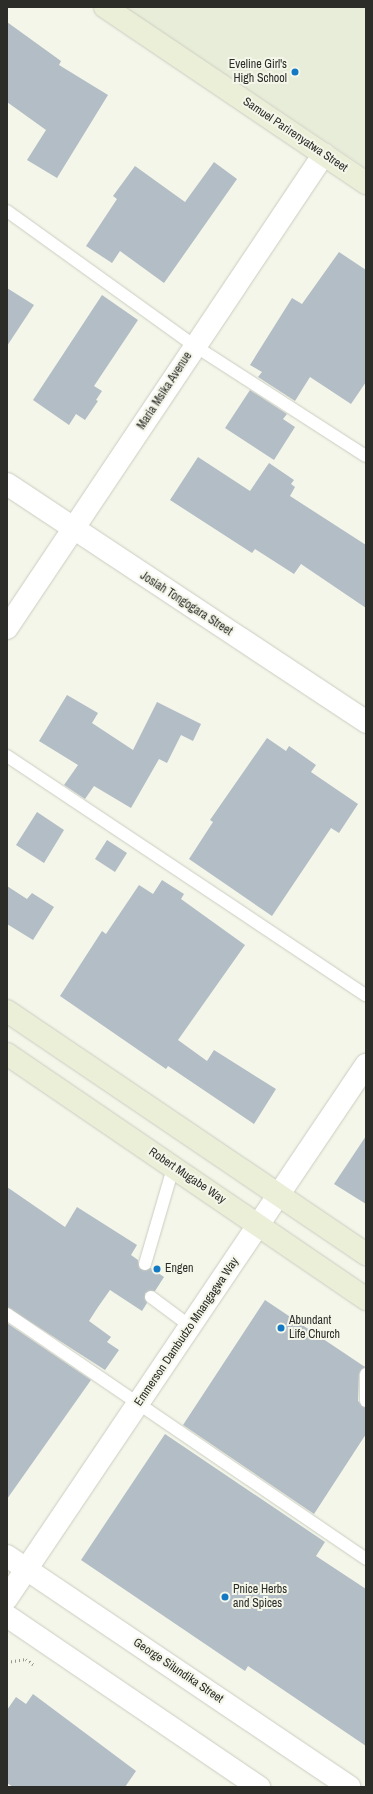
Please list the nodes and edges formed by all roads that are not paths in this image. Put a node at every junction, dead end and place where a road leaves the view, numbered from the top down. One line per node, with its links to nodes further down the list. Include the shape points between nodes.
1 (105, 7): 2 (main road, Samuel Parirenyatwa Street)
2 (324, 154): 3 (main road, Samuel Parirenyatwa Street); 5 (street, Maria Msika Avenue)
3 (366, 183)
4 (7, 211): 5 (lane)
5 (195, 346): 6 (lane); 8 (street, Maria Msika Avenue)
6 (366, 456)
7 (7, 484): 8 (street, Josiah Tongogara Street)
8 (74, 530): 9 (street, Maria Msika Avenue); 10 (street, Josiah Tongogara Street)
9 (7, 628)
10 (366, 722)
11 (7, 756): 12 (lane)
12 (366, 995)
13 (7, 1011): 17 (main road)
14 (7, 1054): 16 (main road, Robert Mugabe Way)
15 (366, 1065): 17 (street, Emmerson Dambudzo Mnangagwa Way)
16 (173, 1168): 18 (main road, Robert Mugabe Way); 20 (lane)
17 (279, 1195): 18 (street, Emmerson Dambudzo Mnangagwa Way); 19 (main road)
18 (258, 1225): 22 (main road, Robert Mugabe Way); 24 (street, Emmerson Dambudzo Mnangagwa Way)
19 (366, 1254)
20 (145, 1264)
21 (151, 1297): 24 (lane)
22 (366, 1299)
23 (7, 1314): 27 (lane)
24 (190, 1326): 27 (street, Emmerson Dambudzo Mnangagwa Way)
25 (366, 1374): 26 (lane)
26 (366, 1401)
27 (138, 1405): 29 (lane); 30 (street, Emmerson Dambudzo Mnangagwa Way)
28 (7, 1556): 30 (street, George Silundika Street)
29 (366, 1560)
30 (26, 1569): 31 (street, Emmerson Dambudzo Mnangagwa Way); 34 (street, George Silundika Street)
31 (7, 1598)
32 (7, 1616): 33 (street)
33 (260, 1787)
34 (349, 1787)

